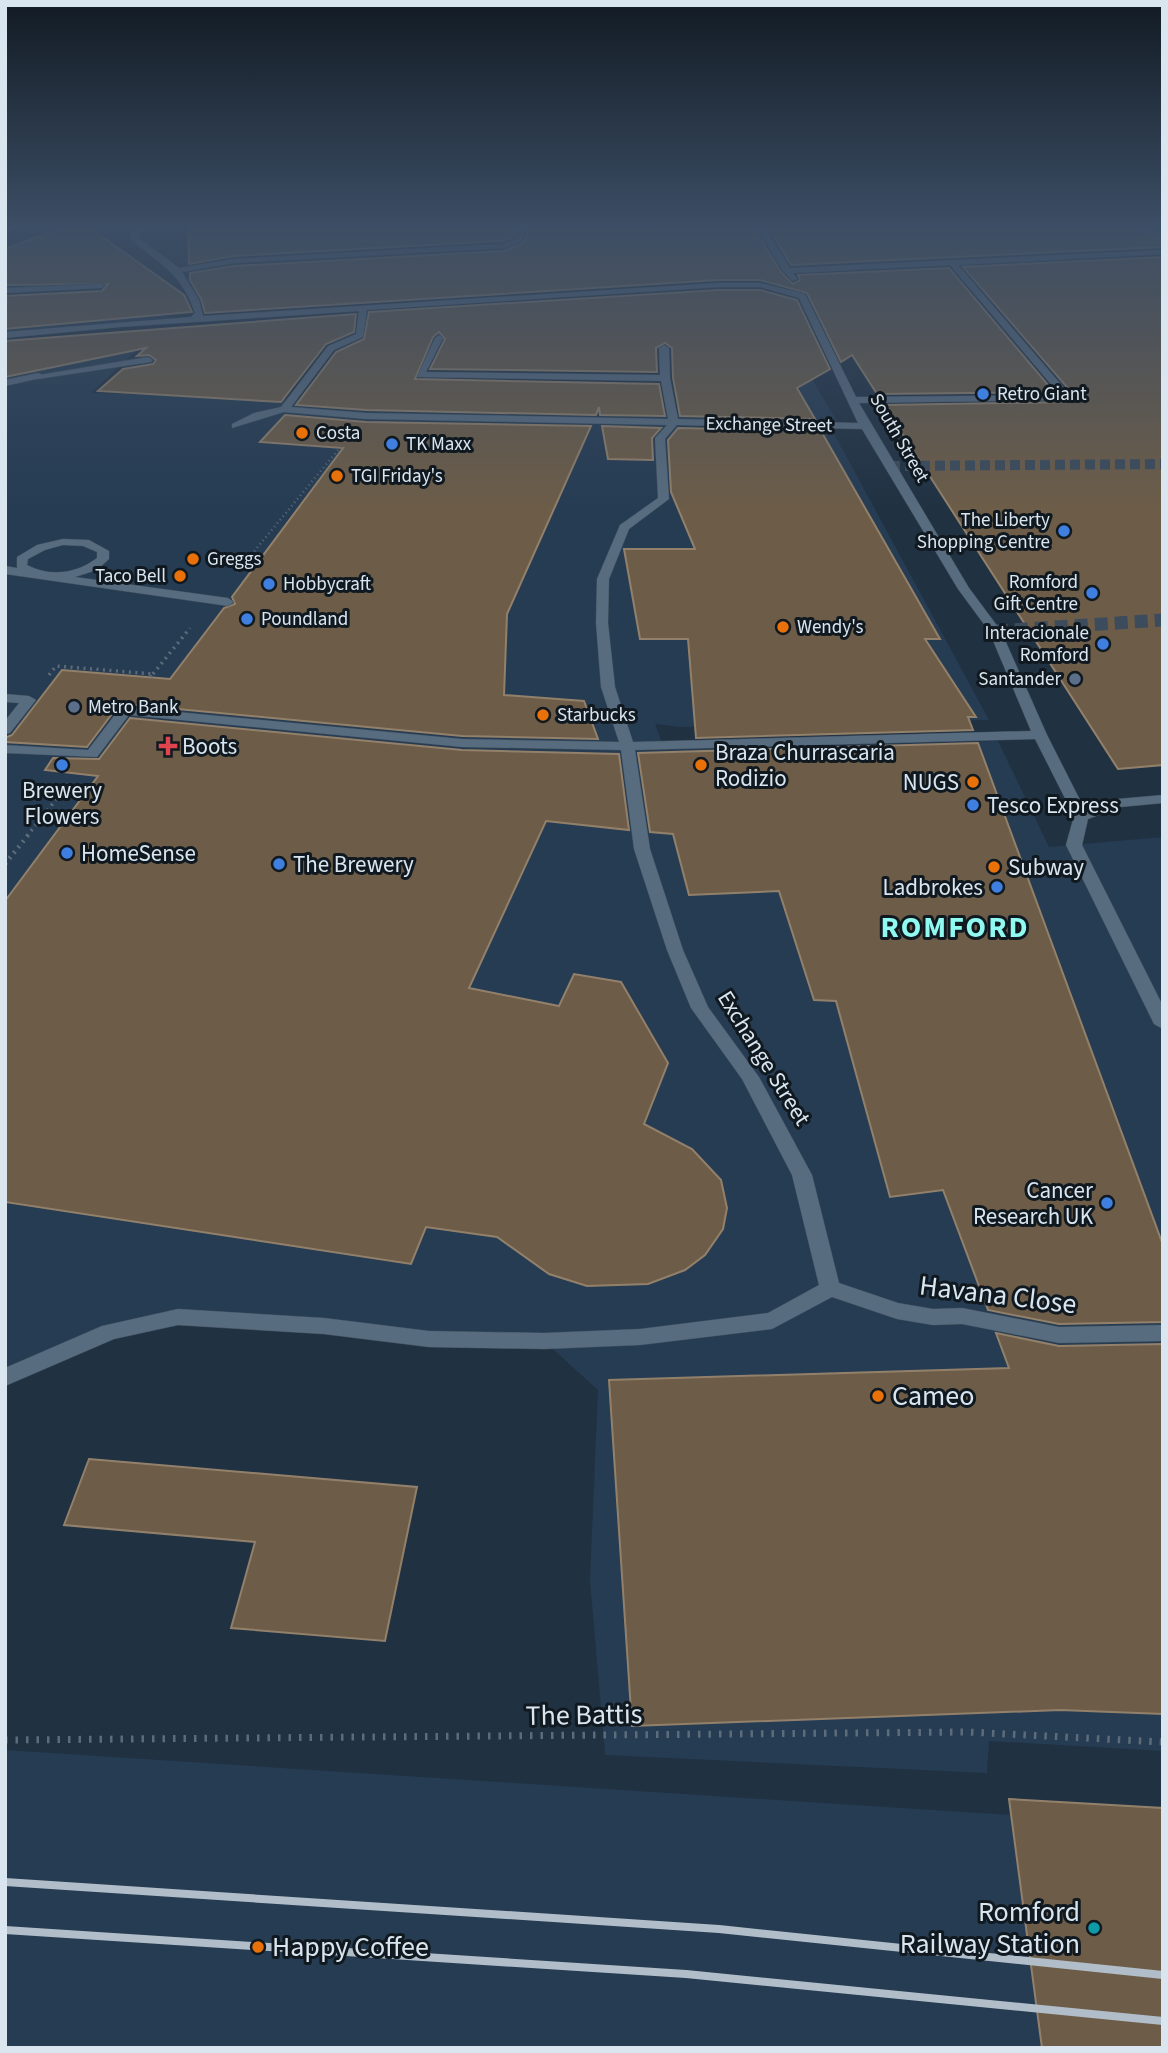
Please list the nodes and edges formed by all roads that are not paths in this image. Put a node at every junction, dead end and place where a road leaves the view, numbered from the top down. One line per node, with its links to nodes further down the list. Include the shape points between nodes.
1 (161, 322): 5 (street)
2 (362, 322): 12 (street, via 360,335 331,348)
3 (815, 322): 11 (street, South Street)
4 (1004, 322): 11 (street, via 1068,398)
5 (5, 335)
6 (439, 338): 9 (street, via 420,375)
7 (664, 348): 9 (street, Exchange Street)
8 (148, 360): 10 (street)
9 (666, 379): 13 (street, Exchange Street)
10 (5, 383)
11 (853, 400): 15 (street, South Street)
12 (284, 409): 13 (street, via 366,416); 14 (street)
13 (674, 423): 15 (street, Exchange Street); 21 (street, Exchange Street, via 660,438 664,499 624,527 603,579 608,687)
14 (236, 426)
15 (865, 426): 20 (street, South Street, via 964,589 995,631)
16 (5, 570): 17 (street, via 27,573 39,574 62,576 85,572 103,559 103,551 89,544 43,546 23,557 21,566 29,573 40,576)
17 (228, 602)
18 (5, 698): 19 (street, via 29,700)
19 (5, 730)
20 (1040, 735): 21 (street); 24 (street, South Street)
21 (627, 746): 22 (street, via 462,743 125,711 92,754); 26 (street, Exchange Street, via 642,849 674,950 700,1008 750,1077 802,1175)
22 (5, 749)
23 (1163, 799): 24 (street, via 1118,803)
24 (1081, 816): 25 (street, via 1074,845)
25 (1163, 1024)
26 (830, 1288): 27 (street, Havana Close, via 897,1311 962,1316 1059,1335); 28 (street, via 772,1321 640,1337 429,1339 324,1326 178,1317 110,1332)
27 (1163, 1333)
28 (5, 1377)

